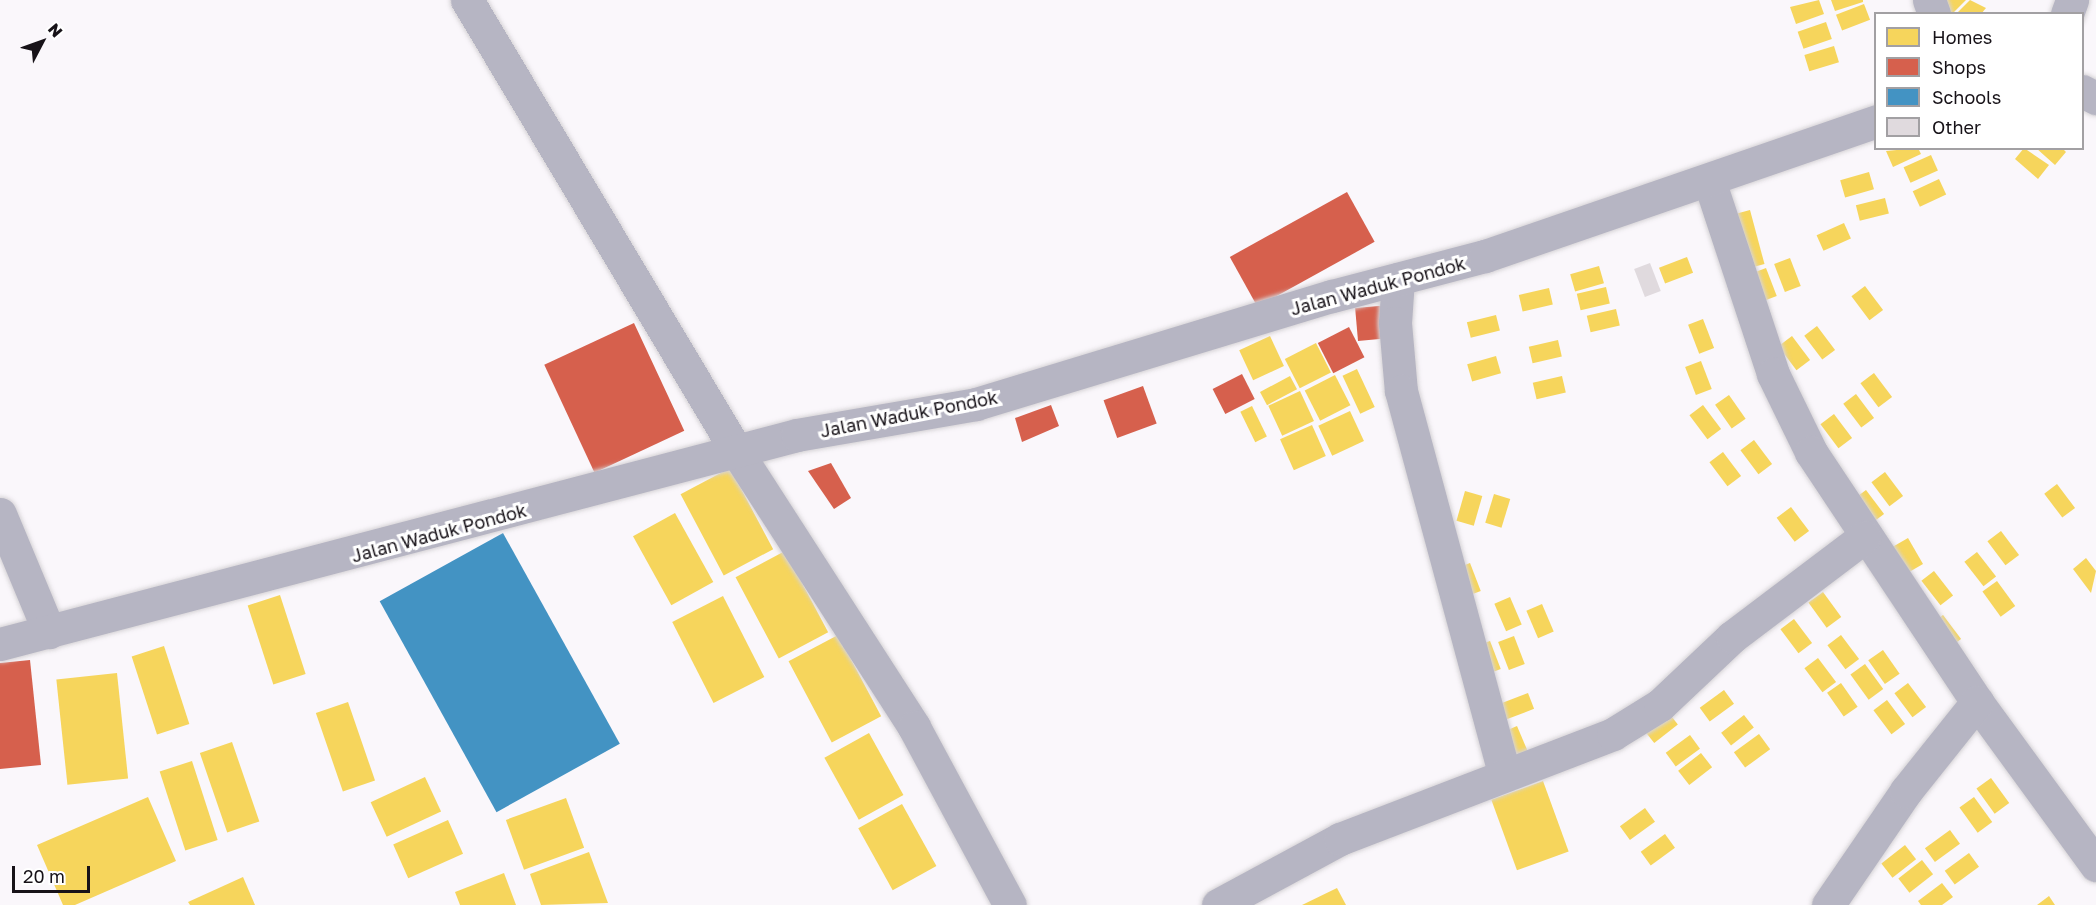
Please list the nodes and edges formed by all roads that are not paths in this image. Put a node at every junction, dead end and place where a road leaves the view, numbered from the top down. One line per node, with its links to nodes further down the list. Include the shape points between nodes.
1 (467, 0): 5 (street)
2 (1874, 121): 3 (street, Jalan Waduk Pondok)
3 (1709, 180): 4 (street, Jalan Waduk Pondok, via 1485,256); 7 (street, via 1773,374 1811,453)
4 (1398, 279): 5 (street, Jalan Waduk Pondok, via 976,404 797,435); 11 (street, via 1395,323 1403,401)
5 (737, 452): 8 (street, Jalan Waduk Pondok); 13 (street, via 914,727)
6 (0, 514): 8 (street)
7 (1864, 537): 10 (street); 11 (street, via 1732,637 1660,705 1613,734)
8 (49, 632): 9 (street, Jalan Waduk Pondok)
9 (0, 644)
10 (1977, 702): 12 (street); 15 (street, via 1906,790)
11 (1504, 773): 14 (street, via 1340,839)
12 (2096, 865)
13 (1010, 905)
14 (1218, 905)
15 (1828, 905)

